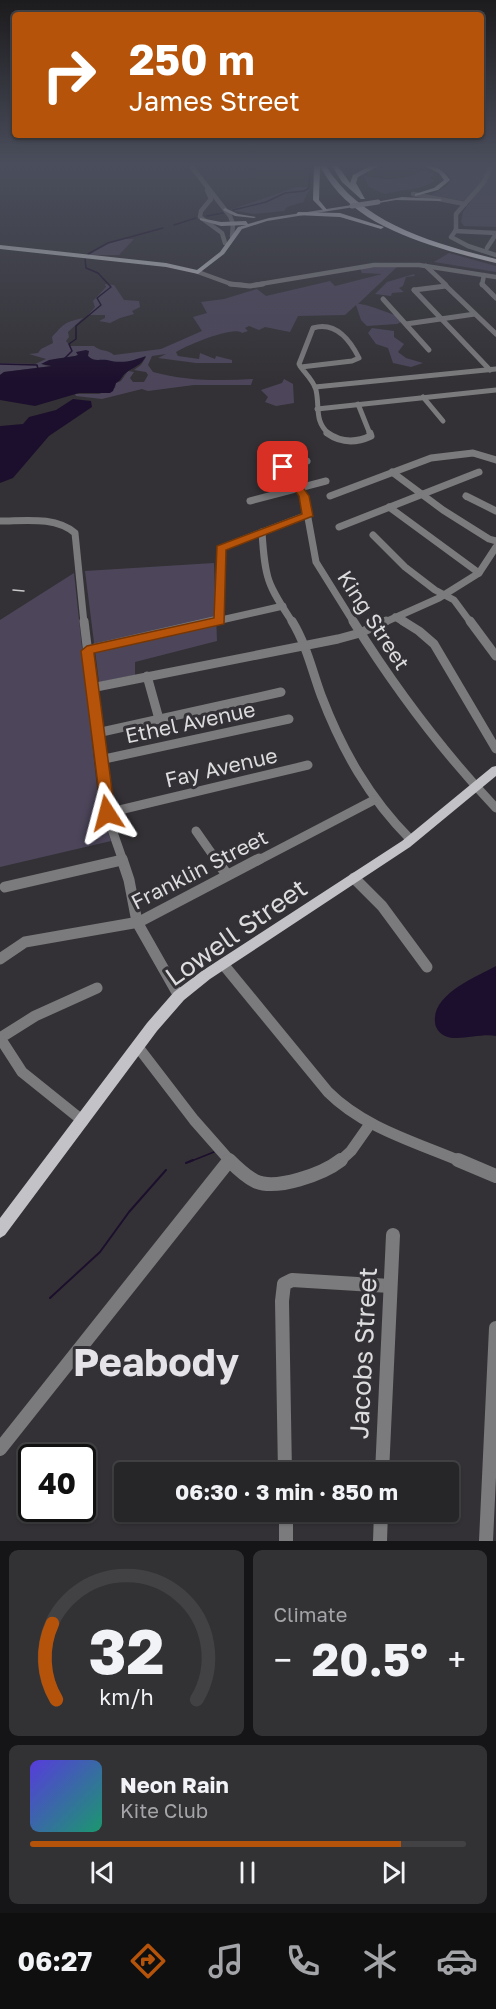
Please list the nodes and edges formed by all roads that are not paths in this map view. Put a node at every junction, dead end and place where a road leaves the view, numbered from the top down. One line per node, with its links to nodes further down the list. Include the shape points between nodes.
1 (223, 238): 11 (street)
2 (227, 238): 11 (main road)
3 (231, 238): 18 (main road, via 222,253)
4 (416, 238): 10 (highway)
5 (417, 238): 10 (highway)
6 (428, 238): 14 (highway)
7 (440, 238): 14 (highway)
8 (451, 238): 14 (street)
9 (493, 238): 13 (street)
10 (422, 240): 14 (highway)
11 (225, 243): 16 (main road)
12 (0, 247): 15 (main road)
13 (487, 248)
14 (496, 259)
15 (166, 265): 16 (main road); 18 (main road)
16 (202, 265): 18 (main road)
17 (426, 266): 18 (street, via 363,266 250,286); 19 (street); 21 (street)
18 (196, 272)
19 (484, 275): 20 (street); 22 (street, via 481,283)
20 (496, 277)
21 (446, 286): 24 (street); 25 (street, via 414,290)
22 (495, 296)
23 (383, 299): 27 (street)
24 (475, 314): 25 (street); 28 (street)
25 (440, 319): 27 (street); 32 (street)
26 (496, 323): 28 (street)
27 (406, 324): 30 (street)
28 (486, 324): 29 (street)
29 (496, 334)
30 (429, 350)
31 (301, 367): 31 (street, via 300,359 312,330 318,326 334,327 359,356 352,361); 33 (street)
32 (493, 369): 33 (street)
33 (315, 387): 37 (street)
34 (496, 390): 35 (street)
35 (423, 397): 36 (street); 38 (street)
36 (358, 404): 37 (street); 37 (street, via 372,434 352,441 330,434 320,423)
37 (317, 409)
38 (443, 421)
39 (274, 459): 42 (street, King Street)
40 (496, 460): 43 (street, via 472,453 431,458)
41 (307, 461): 42 (street)
42 (283, 467): 46 (street, King Street)
43 (392, 472): 47 (street); 48 (street)
44 (479, 472): 47 (street)
45 (326, 481): 46 (street)
46 (297, 488): 50 (street); 53 (street, King Street, via 304,496)
47 (421, 494): 51 (street); 58 (street)
48 (330, 496)
49 (466, 496): 52 (street)
50 (250, 501)
51 (389, 507): 55 (street); 61 (street)
52 (496, 511)
53 (307, 516): 56 (street); 66 (street, King Street, via 316,562)
54 (0, 520): 68 (street, via 51,522 71,528 77,541)
55 (339, 527)
56 (262, 532): 63 (street, via 266,576); 65 (street, via 219,550)
57 (373, 535): 62 (street, via 405,567)
58 (496, 541)
59 (496, 547): 60 (street)
60 (492, 563): 61 (street)
61 (480, 573): 62 (street)
62 (444, 593): 64 (street); 69 (street, via 454,600)
63 (283, 606): 65 (street); 67 (street)
64 (395, 617): 66 (street); 76 (street, via 434,644)
65 (220, 621): 68 (street)
66 (360, 633): 67 (street); 80 (street, King Street, via 421,723)
67 (303, 646): 70 (street); 81 (street, via 349,762)
68 (87, 651): 71 (street)
69 (496, 656)
70 (147, 676): 71 (street); 73 (street)
71 (91, 688): 75 (street)
72 (281, 692): 73 (street)
73 (159, 719): 75 (street)
74 (289, 719): 77 (street, Ethel Avenue)
75 (97, 733): 77 (street)
76 (496, 749)
77 (100, 760): 83 (street)
78 (308, 765): 83 (street, Fay Avenue)
79 (496, 770): 80 (main road, Lowell Street)
80 (475, 787): 82 (street, King Street); 85 (main road, Lowell Street)
81 (374, 800): 85 (street); 87 (street, Franklin Street)
82 (496, 808)
83 (107, 813): 86 (street)
84 (196, 831): 87 (street)
85 (411, 840): 88 (main road, Lowell Street)
86 (122, 860): 89 (street); 90 (street)
87 (227, 875): 90 (street, Franklin Street)
88 (354, 878): 92 (main road, Lowell Street); 93 (street, via 382,906)
89 (5, 887)
90 (137, 922): 91 (street, Franklin Street, via 25,942); 95 (street)
91 (0, 959)
92 (223, 964): 95 (main road, Lowell Street); 99 (street, via 328,1092 344,1108)
93 (427, 967)
94 (97, 988): 96 (street, via 35,1016)
95 (179, 996): 97 (main road, Lowell Street)
96 (0, 1038): 98 (street, via 27,1077)
97 (138, 1047): 98 (main road, Lowell Street); 100 (street)
98 (83, 1121): 102 (main road, Lowell Street)
99 (370, 1124): 100 (street, via 345,1160 321,1173 264,1183); 101 (street)
100 (228, 1162): 107 (street)
101 (496, 1176)
102 (0, 1230)
103 (393, 1234): 104 (street, Jacobs Street)
104 (390, 1286): 108 (street, via 286,1282 282,1289); 109 (street, Jacobs Street)
105 (496, 1328): 106 (street)
106 (495, 1379): 114 (street)
107 (0, 1449)
108 (285, 1462)
109 (382, 1462)
110 (286, 1522): 112 (street)
111 (381, 1522): 113 (street)
112 (286, 1541)
113 (380, 1541)
114 (486, 1541)

